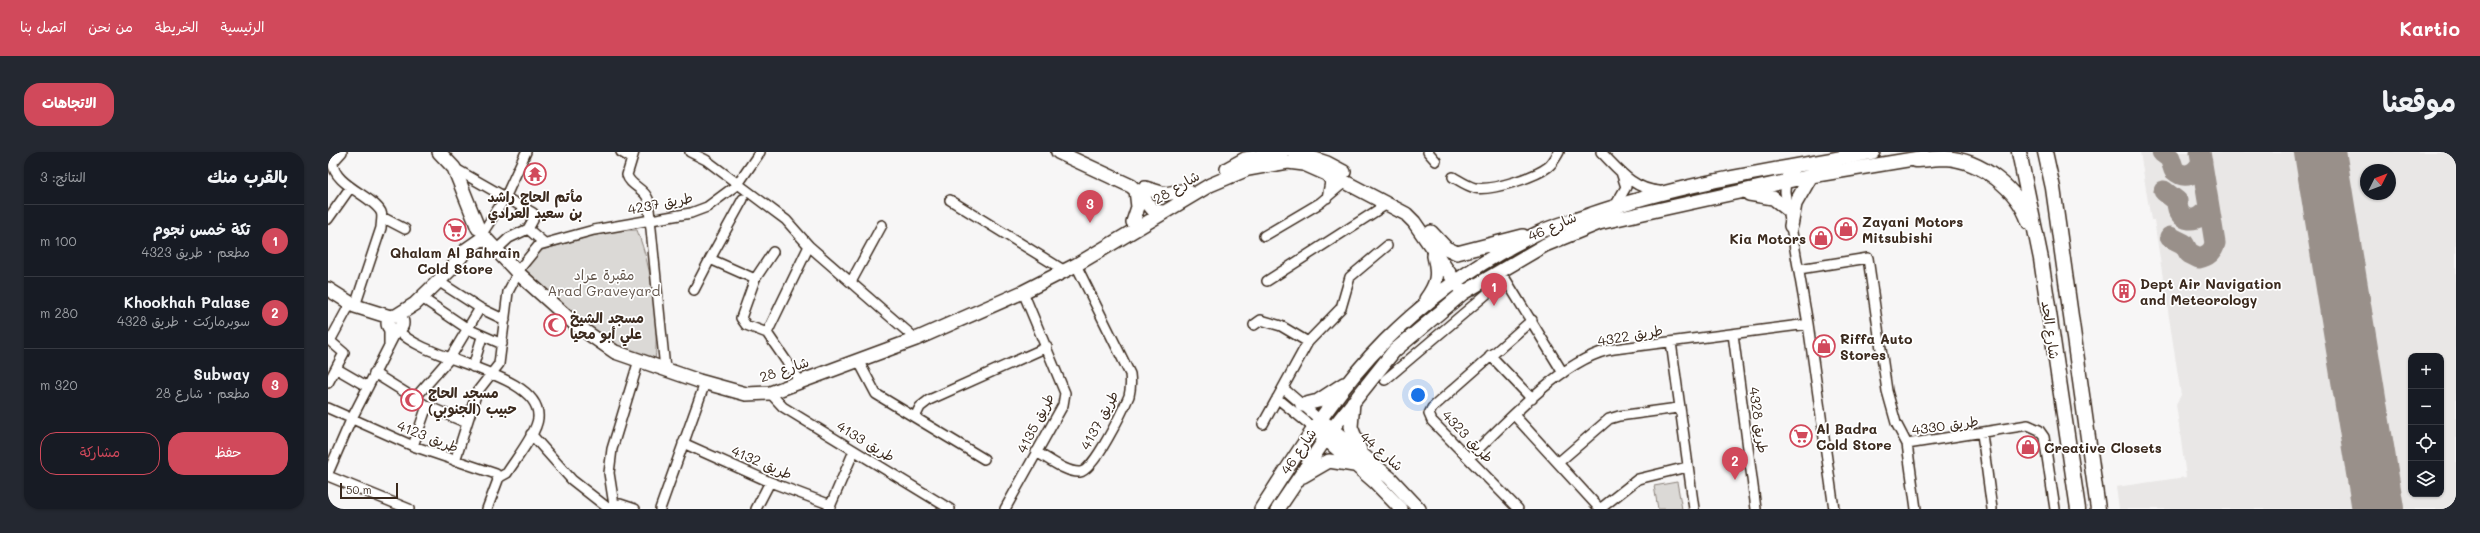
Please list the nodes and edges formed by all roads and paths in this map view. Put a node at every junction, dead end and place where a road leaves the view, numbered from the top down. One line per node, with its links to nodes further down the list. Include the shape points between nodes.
1 (342, 152): 33 (street, via 333,162 337,172)
2 (439, 152): 24 (main road)
3 (526, 152): 38 (street)
4 (621, 152): 18 (street)
5 (690, 152): 20 (street)
6 (711, 152): 20 (street)
7 (760, 152): 32 (street, طريق 4237)
8 (1058, 152): 34 (main road)
9 (1070, 152): 34 (main road)
10 (1428, 152): 22 (street)
11 (1559, 152): 29 (street, via 1548,167 1518,181 1476,188 1467,186)
12 (1601, 152): 26 (street)
13 (1873, 152): 23 (main road, شارع 46)
14 (1942, 152): 21 (main road, شارع 46)
15 (2019, 152): 66 (main road, شارع الحد)
16 (2045, 152): 25 (main road, شارع الحد)
17 (2052, 152): 25 (main road)
18 (633, 155): 48 (street, via 627,175 647,195)
19 (1292, 155): 27 (main road, شارع 28); 35 (main road, شارع 28, via 1246,159); 45 (main road, شارع 28, via 1227,176); 54 (main road, شارع 28, via 1327,164 1401,202 1419,216)
20 (706, 160): 32 (street)
21 (1915, 160): 28 (main road, شارع 46); 66 (main road, via 1946,158 1968,162 1993,175 2012,194 2027,216)
22 (1436, 161)
23 (1801, 165): 31 (street, via 1789,173); 36 (main road, شارع 46)
24 (454, 168): 38 (street); 56 (main road, شارع 28)
25 (2049, 170): 173 (main road, شارع الحد)
26 (1621, 171): 36 (street, via 1640,188); 43 (street, via 1626,187)
27 (1324, 172): 30 (main road, شارع 28); 39 (street, via 1330,182)
28 (1811, 176): 31 (main road, شارع 46); 51 (main road, via 1795,204)
29 (1453, 177)
30 (1347, 183): 39 (street); 42 (main road, شارع 28)
31 (1784, 183): 37 (main road, شارع 46); 44 (street)
32 (738, 184): 48 (street, طريق 4237, via 707,207 691,213); 60 (street, via 786,220)
33 (350, 188): 46 (street); 47 (street)
34 (1140, 189): 35 (main road, via 1165,194); 45 (main road); 49 (main road)
35 (1187, 190): 45 (main road, شارع 28)
36 (1665, 192): 43 (main road, شارع 46)
37 (1735, 193): 44 (main road, via 1769,196); 77 (main road, شارع 46, via 1599,223 1545,245)
38 (505, 198): 53 (street, via 532,212 533,220); 56 (street)
39 (1327, 198): 57 (street)
40 (743, 199): 65 (street)
41 (950, 200): 67 (street)
42 (1387, 204): 62 (main road, شارع 28, via 1414,222); 73 (street)
43 (1615, 206): 55 (main road, شارع 46)
44 (1787, 209): 51 (street)
45 (1158, 211): 49 (main road, شارع 28); 58 (main road, شارع 28)
46 (381, 213): 52 (street); 80 (street, via 381,228)
47 (328, 219)
48 (649, 220): 59 (street, طريق 4237); 104 (street, via 659,292)
49 (1133, 222): 58 (main road, شارع 28)
50 (882, 225): 74 (street)
51 (1791, 226): 68 (street)
52 (405, 229)
53 (528, 229): 59 (street); 63 (street, via 509,238)
54 (1430, 232): 55 (main road, via 1446,248 1457,253); 71 (main road, شارع 28)
55 (1540, 232): 71 (main road, شارع 46)
56 (481, 234): 63 (main road, شارع 28); 72 (main road)
57 (1264, 236)
58 (1114, 240): 67 (main road, شارع 28)
59 (543, 242): 69 (street)
60 (809, 246): 74 (street); 89 (street)
61 (1387, 246): 94 (street, via 1352,274 1348,280 1342,308)
62 (1432, 249): 71 (main road, شارع 28); 82 (main road, via 1438,277 1435,286)
63 (495, 251): 69 (main road, شارع 28)
64 (773, 252): 70 (street)
65 (710, 259): 70 (street); 76 (street)
66 (2040, 259): 172 (main road, شارع الحد)
67 (1070, 268): 78 (main road, شارع 28); 137 (street, طريق 4137, via 1130,374 1131,387 1100,452 1088,468 1082,472 1073,472)
68 (1799, 269): 85 (street); 134 (street, via 1868,258 1887,390 1896,422)
69 (518, 273): 83 (street, via 508,292); 100 (main road, شارع 28, via 587,334 615,352)
70 (755, 279): 89 (street, via 741,318 746,325)
71 (1459, 279): 77 (main road, شارع 28); 82 (main road, شارع 46)
72 (438, 281): 79 (main road); 81 (street)
73 (1267, 281)
74 (851, 282): 92 (street)
75 (328, 290): 80 (main road)
76 (694, 290)
77 (1468, 290): 119 (main road, شارع 46, via 1428,320 1394,351)
78 (1023, 292): 92 (main road, شارع 28); 97 (street, طريق 4135)
79 (418, 301): 87 (main road); 88 (street)
80 (352, 305): 87 (main road); 93 (street)
81 (480, 308): 83 (street); 88 (street)
82 (1418, 310): 109 (main road, شارع 46, via 1384,342)
83 (505, 320): 96 (street)
84 (1532, 320): 98 (street, طريق 4323); 107 (street); 110 (street, via 1510,282 1502,281)
85 (1808, 324): 90 (street, طريق 4322); 168 (street)
86 (1254, 325): 94 (street, via 1261,320 1272,322)
87 (396, 326): 99 (street); 105 (street, via 389,346)
88 (468, 329): 91 (street); 99 (street)
89 (767, 333): 108 (street)
90 (1733, 334): 95 (street, طريق 4322); 167 (street, طريق 4328)
91 (482, 337): 96 (street); 102 (street)
92 (916, 339): 101 (main road, شارع 28)
93 (329, 340): 103 (street, via 344,352)
94 (1308, 342): 114 (street)
95 (1671, 342): 107 (street, طريق 4322, via 1606,350); 123 (street)
96 (502, 344): 106 (street, via 499,364)
97 (1047, 347): 125 (street, via 929,400 920,407); 137 (street, طريق 4135, via 1065,393 1063,405)
98 (1490, 355): 118 (street); 138 (street, طريق 4323, via 1432,408 1429,414)
99 (450, 358): 102 (street); 116 (street)
100 (639, 360): 104 (main road, شارع 28); 151 (street, via 612,449 609,473)
101 (858, 360): 108 (main road, شارع 28); 125 (street, via 876,394)
102 (473, 367): 106 (street)
103 (337, 369): 111 (street); 113 (street)
104 (665, 369): 112 (main road, شارع 28)
105 (374, 373): 113 (street); 116 (street)
106 (493, 373): 127 (street, via 477,392); 130 (street, via 532,397 538,419)
107 (1563, 373): 118 (street, طريق 4322)
108 (800, 380): 115 (main road, شارع 28)
109 (1351, 380): 120 (main road, via 1318,402); 129 (main road, شارع 46)
110 (1385, 380)
111 (328, 383)
112 (705, 383): 115 (main road, شارع 28, via 746,394); 133 (street)
113 (368, 387): 126 (street)
114 (1283, 388): 117 (street); 120 (street)
115 (770, 393): 136 (street, طريق 4133, via 783,407)
116 (415, 398): 121 (street)
117 (1277, 398): 128 (street); 129 (street)
118 (1532, 399): 124 (street, طريق 4322)
119 (1353, 401): 131 (main road, شارع 46); 141 (main road, via 1351,429)
120 (1302, 405): 129 (street)
121 (427, 406): 127 (street); 135 (street)
122 (328, 408): 126 (street, طريق 4123)
123 (1678, 408): 142 (street, via 1618,416 1609,420); 143 (street)
124 (1514, 415): 138 (street, طريق 4322); 142 (street)
125 (915, 417): 139 (street)
126 (351, 420): 135 (street, طريق 4123); 144 (street)
127 (467, 423): 140 (street)
128 (1264, 424)
129 (1318, 425): 131 (main road, شارع 44); 160 (main road, شارع 46)
130 (531, 434): 146 (street, via 507,473); 151 (street, via 572,480)
131 (1329, 434): 141 (main road, شارع 44); 147 (main road, شارع 46)
132 (1982, 434): 134 (street, طريق 4330); 170 (street); 171 (street, طريق 4330, via 2028,425 2039,430 2044,438)
133 (683, 443): 148 (street, طريق 4132); 156 (street)
134 (1907, 444): 169 (street, طريق 4330)
135 (413, 446): 140 (street, طريق 4123)
136 (854, 451): 150 (street); 158 (street, طريق 4133)
137 (1036, 452): 159 (street, طريق 4135)
138 (1469, 458): 164 (street, طريق 4323)
139 (984, 459)
140 (455, 461): 146 (street, طريق 4123)
141 (1360, 461): 147 (main road, via 1324,462); 162 (main road, شارع 44); 163 (main road, شارع 44, via 1390,478)
142 (1559, 462): 165 (street)
143 (1687, 467): 165 (street, via 1638,479); 166 (street)
144 (328, 473)
145 (328, 476): 149 (street)
146 (497, 476): 154 (street)
147 (1297, 481): 161 (main road, شارع 46)
148 (770, 482): 150 (street, طريق 4132); 157 (street)
149 (385, 500): 152 (street); 153 (street)
150 (830, 507)
151 (611, 508): 155 (street, via 620,504)
152 (382, 509)
153 (409, 509)
154 (487, 509)
155 (635, 509)
156 (660, 509)
157 (756, 509)
158 (950, 509)
159 (1005, 509)
160 (1261, 509)
161 (1278, 509)
162 (1401, 509)
163 (1419, 509)
164 (1518, 509)
165 (1600, 509)
166 (1694, 509)
167 (1756, 509)
168 (1834, 509)
169 (1916, 509)
170 (1992, 509)
171 (2055, 509)
172 (2078, 509)
173 (2098, 509)

